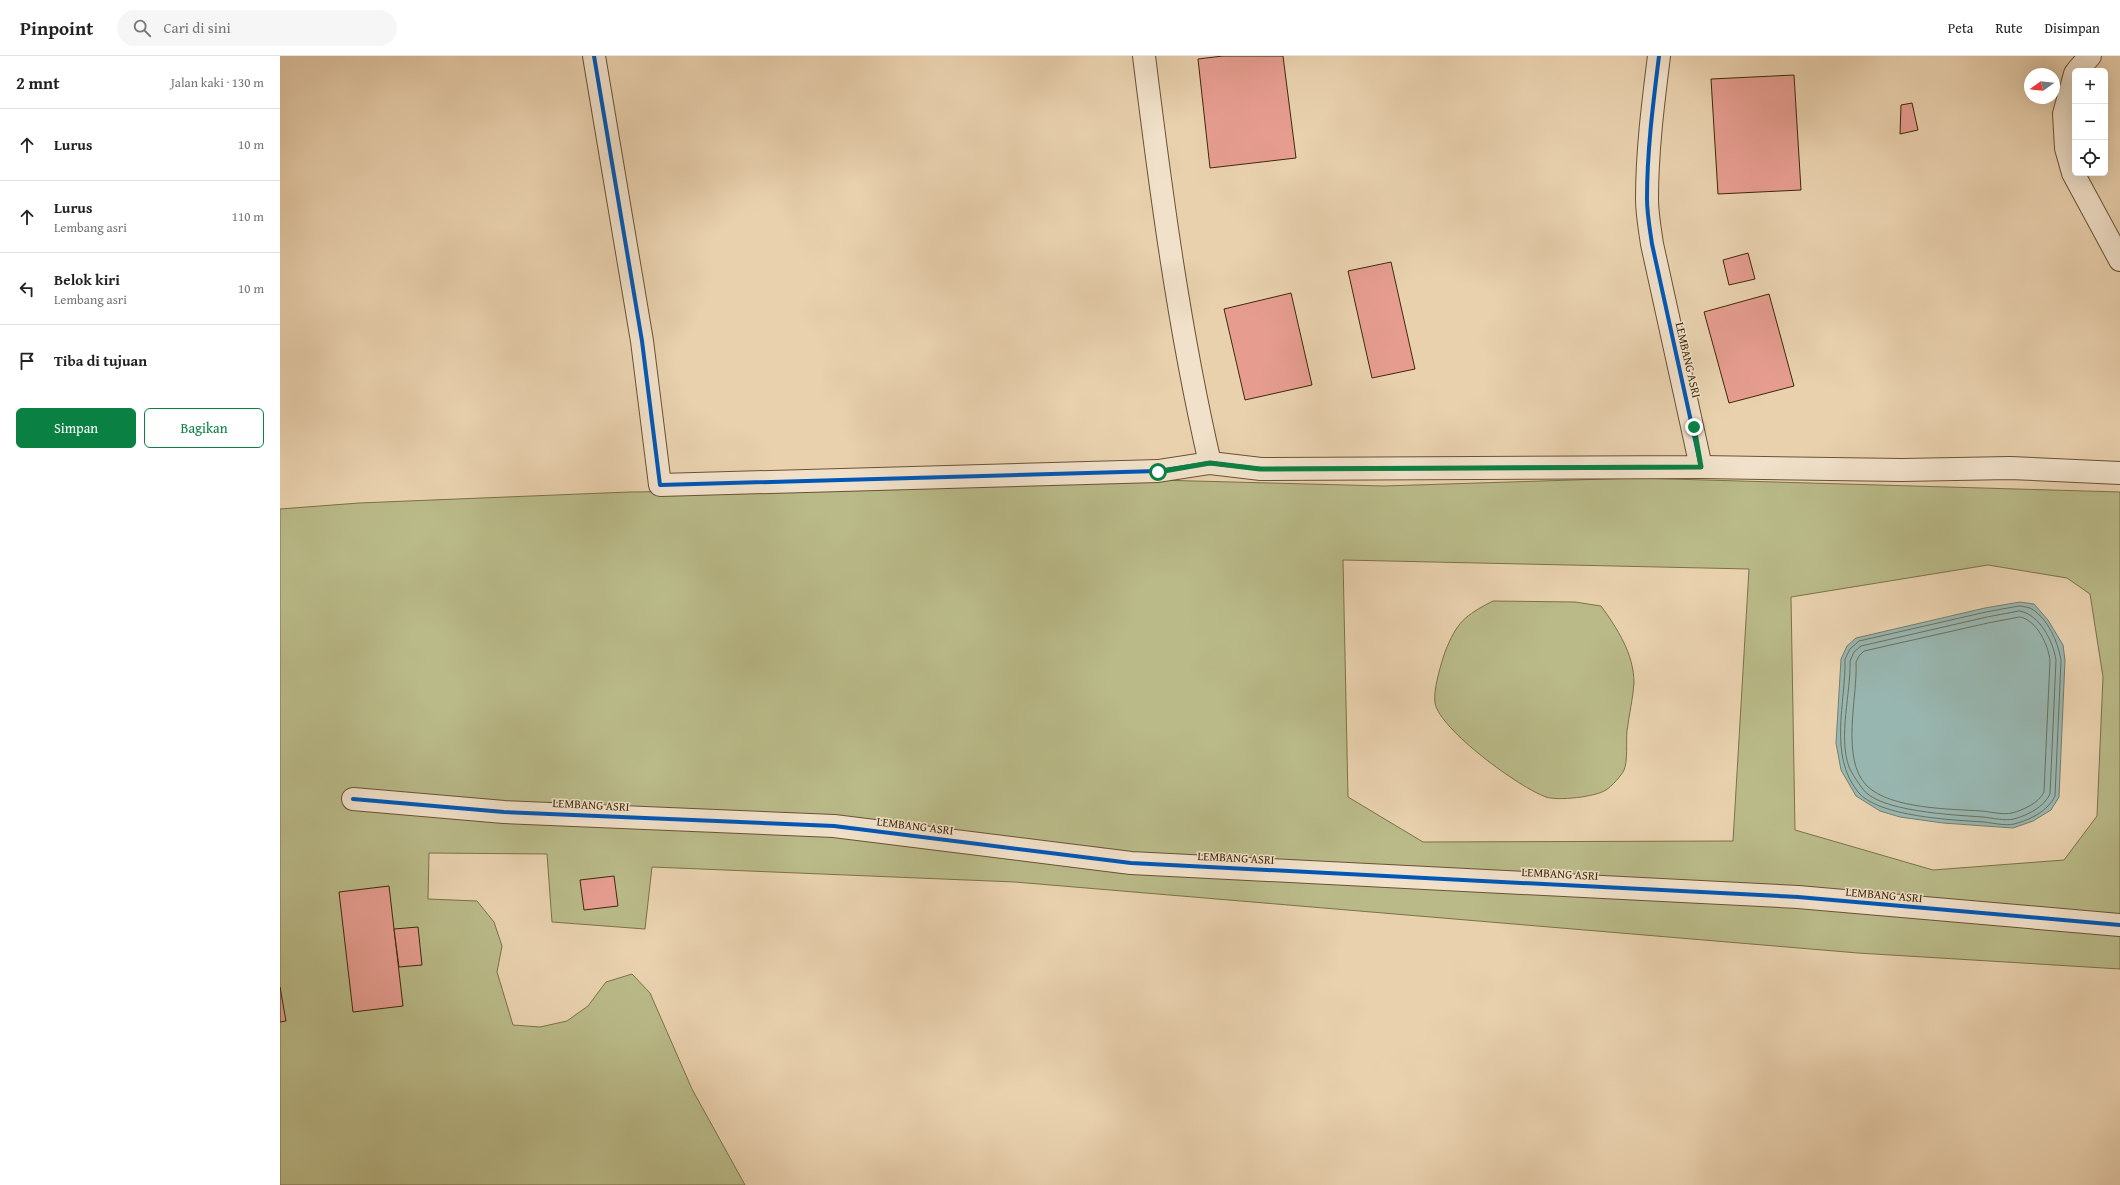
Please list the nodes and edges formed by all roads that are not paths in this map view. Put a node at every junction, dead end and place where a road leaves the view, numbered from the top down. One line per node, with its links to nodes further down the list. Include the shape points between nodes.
1 (594, 56): 8 (street, via 642,341 660,484 1158,472)
2 (1144, 56): 8 (street, via 1165,224 1194,396)
3 (1659, 56): 9 (street, LEMBANG ASRI, via 1650,142 1647,200 1649,221)
4 (2090, 56): 5 (street)
5 (2080, 68)
6 (2072, 85): 7 (street, via 2064,114 2066,148 2074,173)
7 (2120, 260)
8 (1210, 463): 9 (street, via 1260,469)
9 (1701, 467): 10 (street, via 1902,470 2010,468)
10 (2120, 473)
11 (353, 799): 12 (street, LEMBANG ASRI, via 504,812 834,826 1131,863 1798,897)
12 (2120, 925)

